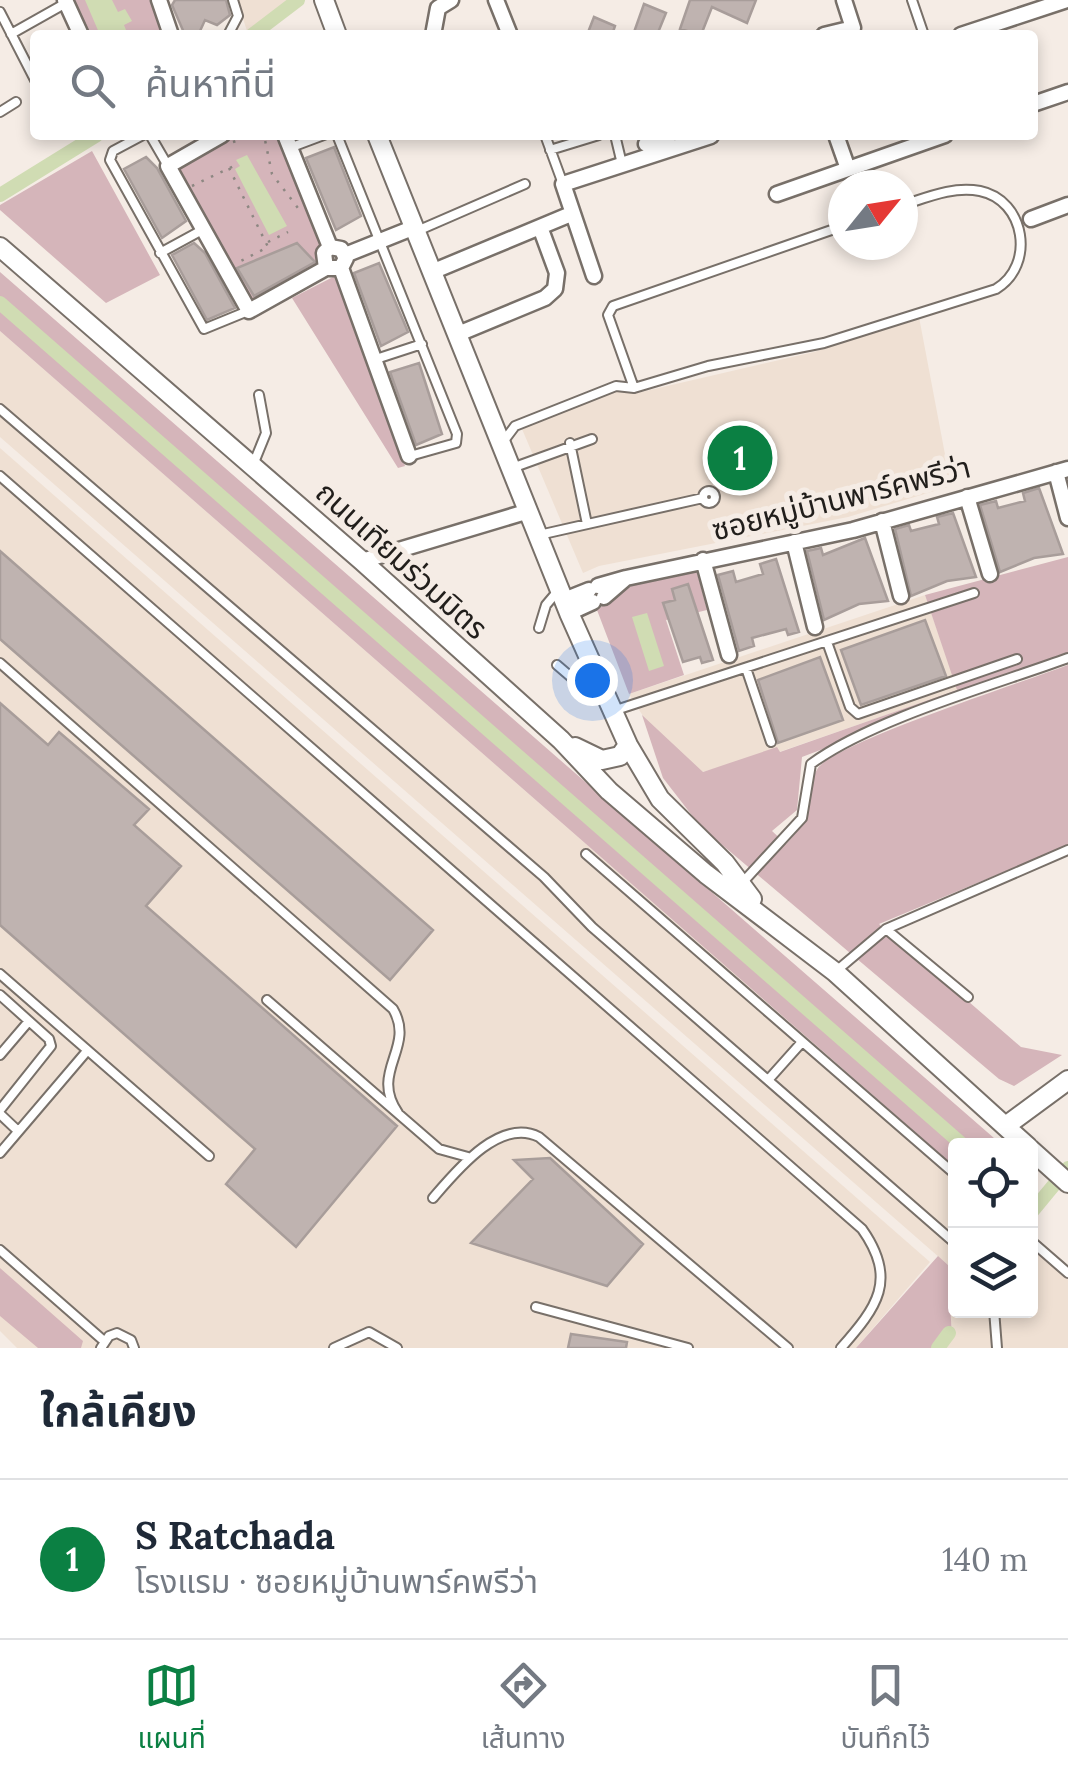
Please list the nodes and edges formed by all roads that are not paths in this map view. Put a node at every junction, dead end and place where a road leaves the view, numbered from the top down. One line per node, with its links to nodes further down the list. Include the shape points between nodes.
1 (159, 0): 12 (street)
2 (232, 0): 13 (lane, via 238,16)
3 (450, 0): 15 (street, via 438,8)
4 (496, 0): 16 (street)
5 (844, 0): 17 (street, via 853,28)
6 (912, 0): 18 (lane)
7 (1067, 0): 19 (street)
8 (324, 1): 14 (street)
9 (66, 2): 11 (street); 20 (lane)
10 (0, 12): 20 (lane)
11 (79, 30)
12 (169, 30)
13 (231, 30)
14 (335, 30)
15 (434, 30)
16 (508, 30)
17 (845, 30)
18 (922, 30)
19 (977, 30)
20 (11, 34): 21 (lane)
21 (30, 70)
22 (1068, 92): 24 (street)
23 (16, 102): 25 (lane)
24 (1038, 102)
25 (0, 112)
26 (137, 140): 57 (lane, via 110,160)
27 (150, 140): 42 (lane)
28 (339, 140): 55 (lane)
29 (380, 140): 53 (street, ถนนเทียมร่วมมิตร)
30 (547, 140): 40 (lane)
31 (582, 140): 40 (lane)
32 (616, 140): 41 (lane)
33 (657, 140): 39 (street)
34 (698, 140): 41 (street)
35 (838, 140): 43 (street)
36 (932, 140): 43 (street)
37 (288, 141): 58 (street, via 330,247 322,256)
38 (221, 142): 42 (street)
39 (646, 144)
40 (550, 150): 45 (lane)
41 (622, 164): 45 (street)
42 (168, 166): 52 (street, via 189,192)
43 (848, 169): 46 (street)
44 (526, 184): 53 (lane)
45 (562, 184): 49 (street)
46 (778, 194)
47 (918, 200): 50 (lane, via 947,190 979,191)
48 (1068, 205): 50 (street)
49 (571, 214): 51 (street); 60 (street)
50 (1024, 221): 65 (lane, via 1014,278 996,288 824,343)
51 (540, 227): 59 (street); 62 (street, via 555,289)
52 (204, 229): 57 (lane); 61 (street)
53 (416, 229): 55 (street); 59 (street, ถนนเทียมร่วมมิตร)
54 (828, 231): 65 (lane, via 612,306 608,315)
55 (380, 241): 58 (street); 63 (lane)
56 (0, 247): 72 (street, ถนนเทียมร่วมมิตร)
57 (160, 254): 61 (lane, via 204,330)
58 (338, 264): 61 (street); 64 (street)
59 (434, 271): 62 (street, ถนนเทียมร่วมมิตร)
60 (594, 276)
61 (249, 311)
62 (458, 334): 69 (street, ถนนเทียมร่วมมิตร)
63 (422, 344): 64 (lane); 71 (lane, via 458,439)
64 (373, 360): 71 (street)
65 (634, 388): 69 (lane, via 616,386 515,426)
66 (259, 395): 72 (lane, via 266,433)
67 (0, 409): 118 (lane)
68 (592, 438): 70 (lane)
69 (502, 443): 73 (street, ถนนเทียมร่วมมิตร)
70 (570, 444): 73 (lane); 81 (lane)
71 (408, 456)
72 (253, 465): 85 (street, ถนนเทียมร่วมมิตร)
73 (512, 468): 78 (street, ถนนเทียมร่วมมิตร)
74 (1062, 470): 76 (street, ซอยหมู่บ้านพาร์คพรีว่า); 79 (street)
75 (0, 476): 144 (lane, via 862,1229 878,1257 881,1287 867,1319)
76 (967, 497): 80 (street, ซอยหมู่บ้านพาร์คพรีว่า); 86 (street)
77 (702, 498): 81 (lane)
78 (529, 511): 82 (street, ถนนเทียมร่วมมิตร); 85 (street)
79 (1068, 518)
80 (882, 521): 83 (street, ซอยหมู่บ้านพาร์คพรีว่า); 88 (street)
81 (587, 524): 82 (lane)
82 (539, 535): 89 (street, ถนนเทียมร่วมมิตร)
83 (794, 542): 84 (street, ซอยหมู่บ้านพาร์คพรีว่า); 90 (street)
84 (702, 560): 89 (street, ซอยหมู่บ้านพาร์คพรีว่า); 93 (street)
85 (362, 561): 101 (street, ถนนเทียมร่วมมิตร)
86 (990, 574)
87 (974, 593): 92 (lane)
88 (901, 596)
89 (564, 601): 91 (lane, via 546,605); 99 (street, ถนนเทียมร่วมมิตร)
90 (815, 627)
91 (539, 628)
92 (827, 642): 95 (lane, via 858,714); 98 (lane)
93 (730, 655)
94 (1068, 658): 106 (lane, via 825,754 812,764 802,818)
95 (1017, 659)
96 (0, 663): 121 (lane, via 393,1009 401,1034 386,1082)
97 (557, 666): 99 (lane, via 570,677)
98 (746, 668): 100 (lane); 102 (lane)
99 (596, 675): 100 (street, ถนนเทียมร่วมมิตร)
100 (611, 711): 103 (street, ถนนเทียมร่วมมิตร)
101 (561, 740): 103 (street, via 602,760 616,758); 107 (street, ถนนเทียมร่วมมิตร, via 609,791)
102 (771, 742)
103 (628, 745): 106 (street, ถนนเทียมร่วมมิตร, via 660,799)
104 (1068, 850): 108 (lane)
105 (586, 854): 115 (lane)
106 (740, 884): 107 (street, ถนนเทียมร่วมมิตร)
107 (765, 916): 109 (street, ถนนเทียมร่วมมิตร)
108 (886, 929): 109 (lane); 111 (lane)
109 (835, 972): 122 (street, ถนนเทียมร่วมมิตร)
110 (0, 974): 116 (lane)
111 (968, 997)
112 (1, 999): 114 (lane)
113 (266, 1000): 121 (lane)
114 (29, 1021): 117 (lane); 120 (lane, via 50,1039 48,1054)
115 (802, 1042): 118 (lane); 129 (lane)
116 (87, 1051): 123 (lane); 127 (lane)
117 (0, 1055)
118 (769, 1079): 132 (lane)
119 (1068, 1080): 122 (street)
120 (0, 1112): 123 (lane)
121 (398, 1113): 128 (lane, via 439,1148)
122 (1007, 1125): 124 (street, ถนนเทียมร่วมมิตร)
123 (18, 1131): 125 (lane)
124 (1020, 1138)
125 (0, 1153)
126 (1038, 1155): 130 (street, ถนนเทียมร่วมมิตร)
127 (208, 1156)
128 (468, 1156): 131 (lane); 143 (lane, via 510,1131 540,1137)
129 (948, 1168)
130 (1068, 1183)
131 (434, 1198)
132 (948, 1237)
133 (1038, 1247): 135 (lane)
134 (0, 1250): 138 (lane)
135 (1068, 1273)
136 (536, 1308): 142 (lane)
137 (995, 1318): 145 (lane)
138 (103, 1344): 139 (lane, via 124,1335)
139 (135, 1348)
140 (334, 1348): 141 (lane, via 369,1332)
141 (397, 1348)
142 (688, 1348)
143 (788, 1348)
144 (841, 1348)
145 (997, 1348)

